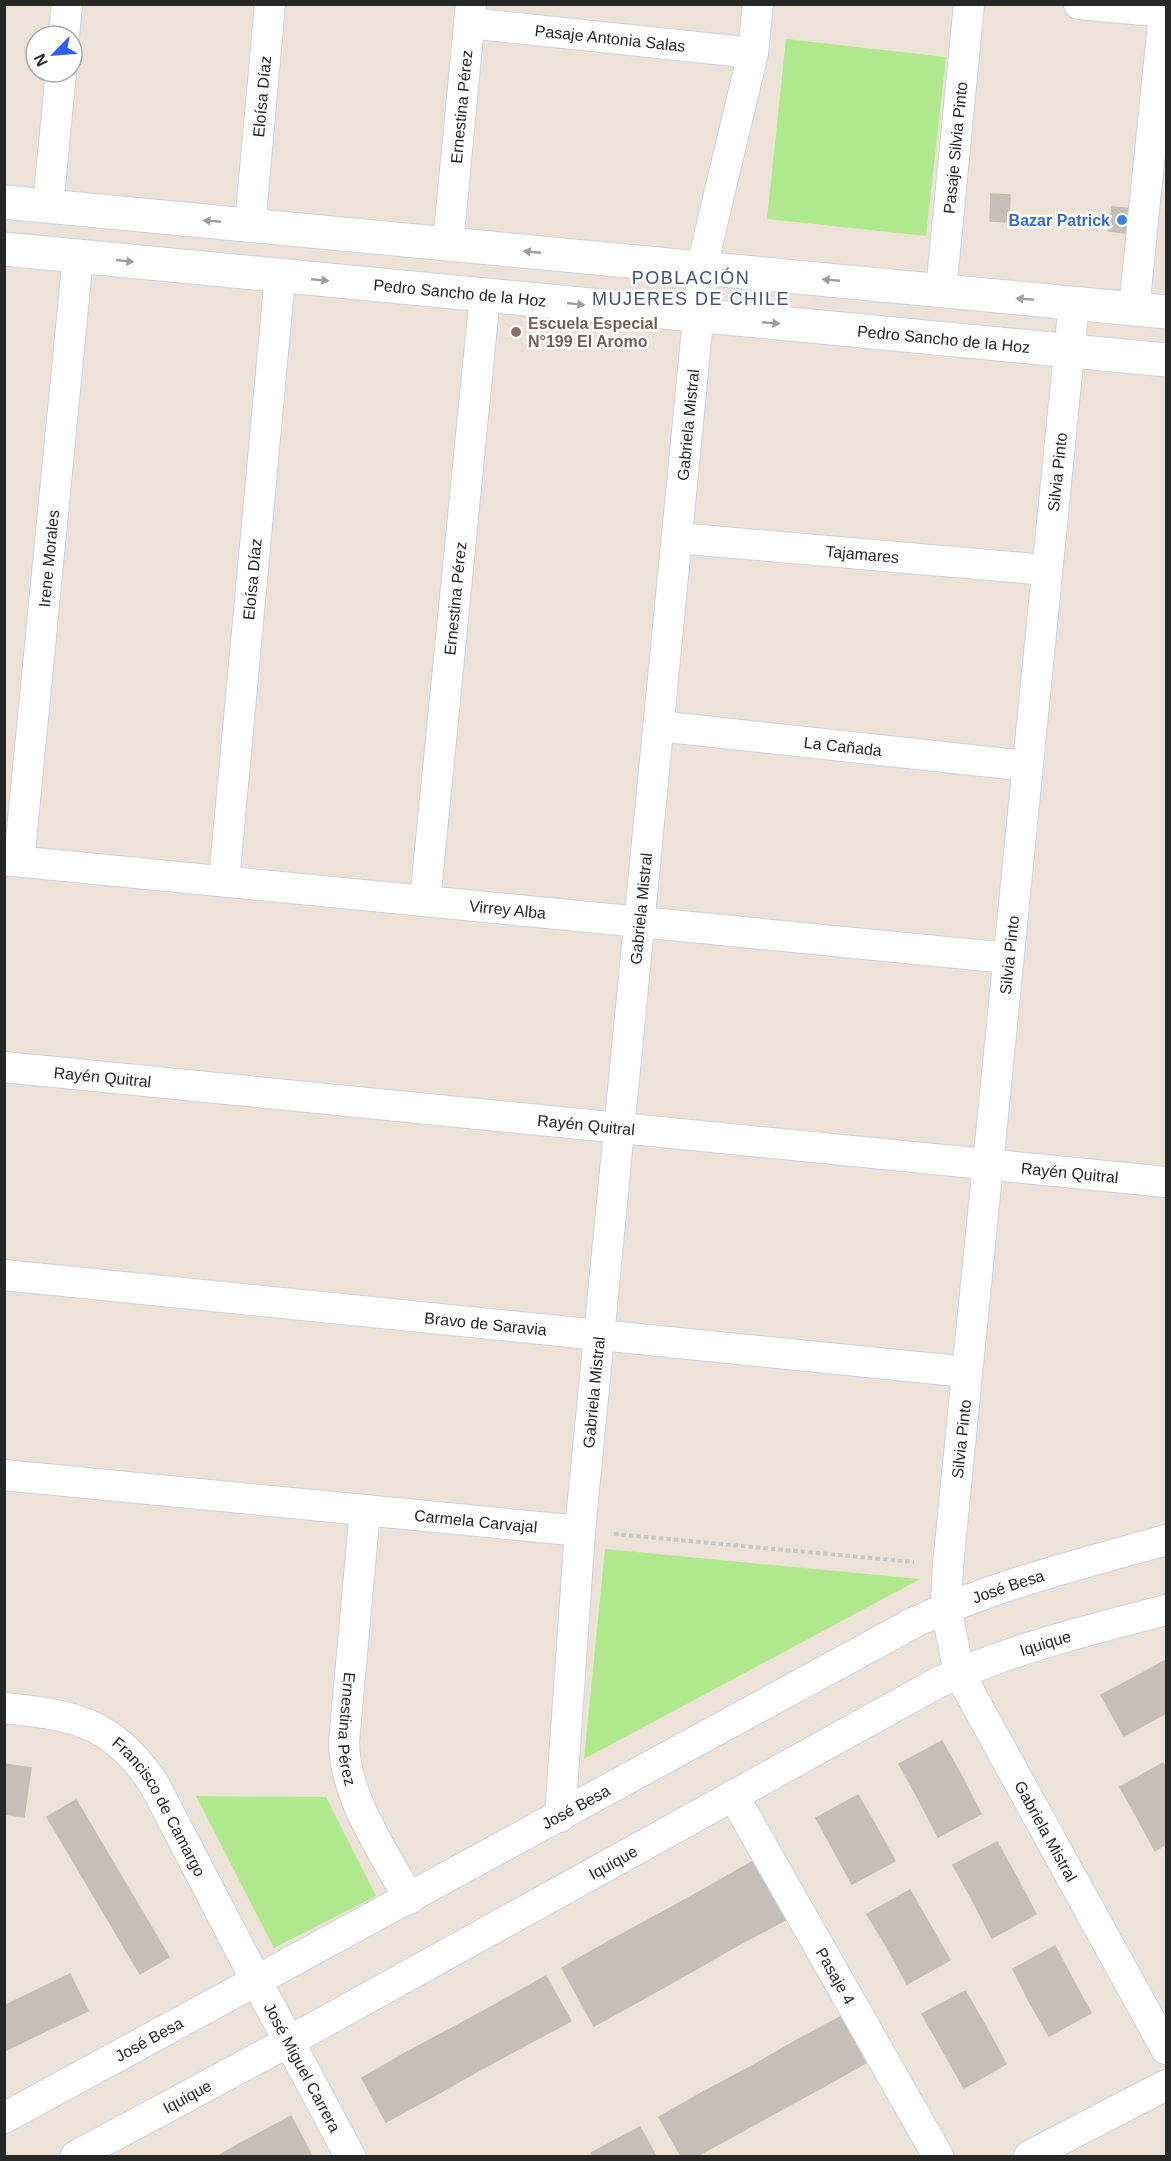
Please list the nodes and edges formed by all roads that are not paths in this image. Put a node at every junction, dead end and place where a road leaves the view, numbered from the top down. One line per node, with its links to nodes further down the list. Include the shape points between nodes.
1 (67, 4): 8 (street)
2 (270, 4): 13 (street, Eloísa Díaz)
3 (758, 4): 9 (street, Gabriela Mistral)
4 (969, 4): 19 (street, Pasaje Silvia Pinto)
5 (1079, 4): 6 (street)
6 (1165, 10): 22 (street)
7 (470, 14): 9 (street, Pasaje Antonia Salas); 14 (street, Ernestina Pérez)
8 (65, 24)
9 (753, 53): 17 (street, Gabriela Mistral)
10 (60, 84): 12 (street)
11 (4, 202): 12 (street)
12 (48, 206): 13 (street, one-way to 12)
13 (250, 225): 14 (street)
14 (448, 244): 17 (street, one-way to 14)
15 (4, 249): 16 (street, Pedro Sancho de la Hoz)
16 (78, 256): 18 (street, Pedro Sancho de la Hoz, one-way to 18); 31 (street, Irene Morales)
17 (703, 268): 19 (street, one-way to 17); 24 (street, Gabriela Mistral)
18 (280, 276): 20 (street, Pedro Sancho de la Hoz, one-way to 20); 32 (street, Eloísa Díaz)
19 (941, 291): 21 (street, one-way to 19)
20 (485, 295): 24 (street, Pedro Sancho de la Hoz, one-way to 24); 33 (street, Ernestina Pérez)
21 (1074, 303): 22 (street); 25 (street, Silvia Pinto)
22 (1134, 309): 23 (street)
23 (1167, 312)
24 (699, 316): 25 (street, Pedro Sancho de la Hoz, one-way to 25); 27 (street, Gabriela Mistral)
25 (1069, 351): 26 (street, Pedro Sancho de la Hoz); 28 (street, Silvia Pinto)
26 (1167, 360)
27 (677, 538): 28 (street, Tajamares); 29 (street, Gabriela Mistral)
28 (1047, 570): 30 (street, Silvia Pinto)
29 (658, 726): 30 (street, La Cañada); 34 (street, Gabriela Mistral)
30 (1027, 766): 35 (street, Silvia Pinto)
31 (12, 860): 32 (street, Virrey Alba)
32 (224, 881): 33 (street, Virrey Alba)
33 (425, 901): 34 (street, Virrey Alba)
34 (640, 922): 35 (street, Virrey Alba); 37 (street, Gabriela Mistral)
35 (1008, 958): 38 (street, Silvia Pinto)
36 (4, 1067): 37 (street, Rayén Quitral)
37 (620, 1128): 38 (street, Rayén Quitral); 41 (street, Gabriela Mistral)
38 (988, 1164): 39 (street, Rayén Quitral); 42 (street, Silvia Pinto)
39 (1167, 1182)
40 (4, 1275): 41 (street, Bravo de Saravia)
41 (599, 1335): 42 (street, Bravo de Saravia); 45 (street, Gabriela Mistral)
42 (967, 1372): 47 (street, Silvia Pinto)
43 (4, 1475): 44 (street, Carmela Carvajal)
44 (365, 1510): 45 (street, Carmela Carvajal); 53 (street, Ernestina Pérez, via 344,1759 356,1798)
45 (580, 1531): 52 (street, Gabriela Mistral)
46 (1167, 1540): 47 (street, José Besa, via 1014,1583)
47 (946, 1608): 49 (street, Gabriela Mistral); 52 (street, José Besa)
48 (1167, 1610): 49 (street, Iquique, via 1053,1639)
49 (959, 1673): 51 (street, Iquique); 55 (street, Gabriela Mistral)
50 (4, 1708): 54 (street, Francisco de Camargo, via 78,1720 111,1737 135,1757 154,1784)
51 (733, 1795): 56 (street, Iquique); 61 (street, Pasaje 4)
52 (560, 1817): 53 (street, José Besa)
53 (410, 1899): 54 (street, José Besa)
54 (256, 1980): 56 (street, José Miguel Carrera); 58 (street, José Besa)
55 (1163, 2033)
56 (288, 2042): 59 (street, Iquique); 60 (street, José Miguel Carrera)
57 (1167, 2085): 62 (street)
58 (4, 2118)
59 (76, 2157)
60 (350, 2157)
61 (939, 2157)
62 (1029, 2157)

